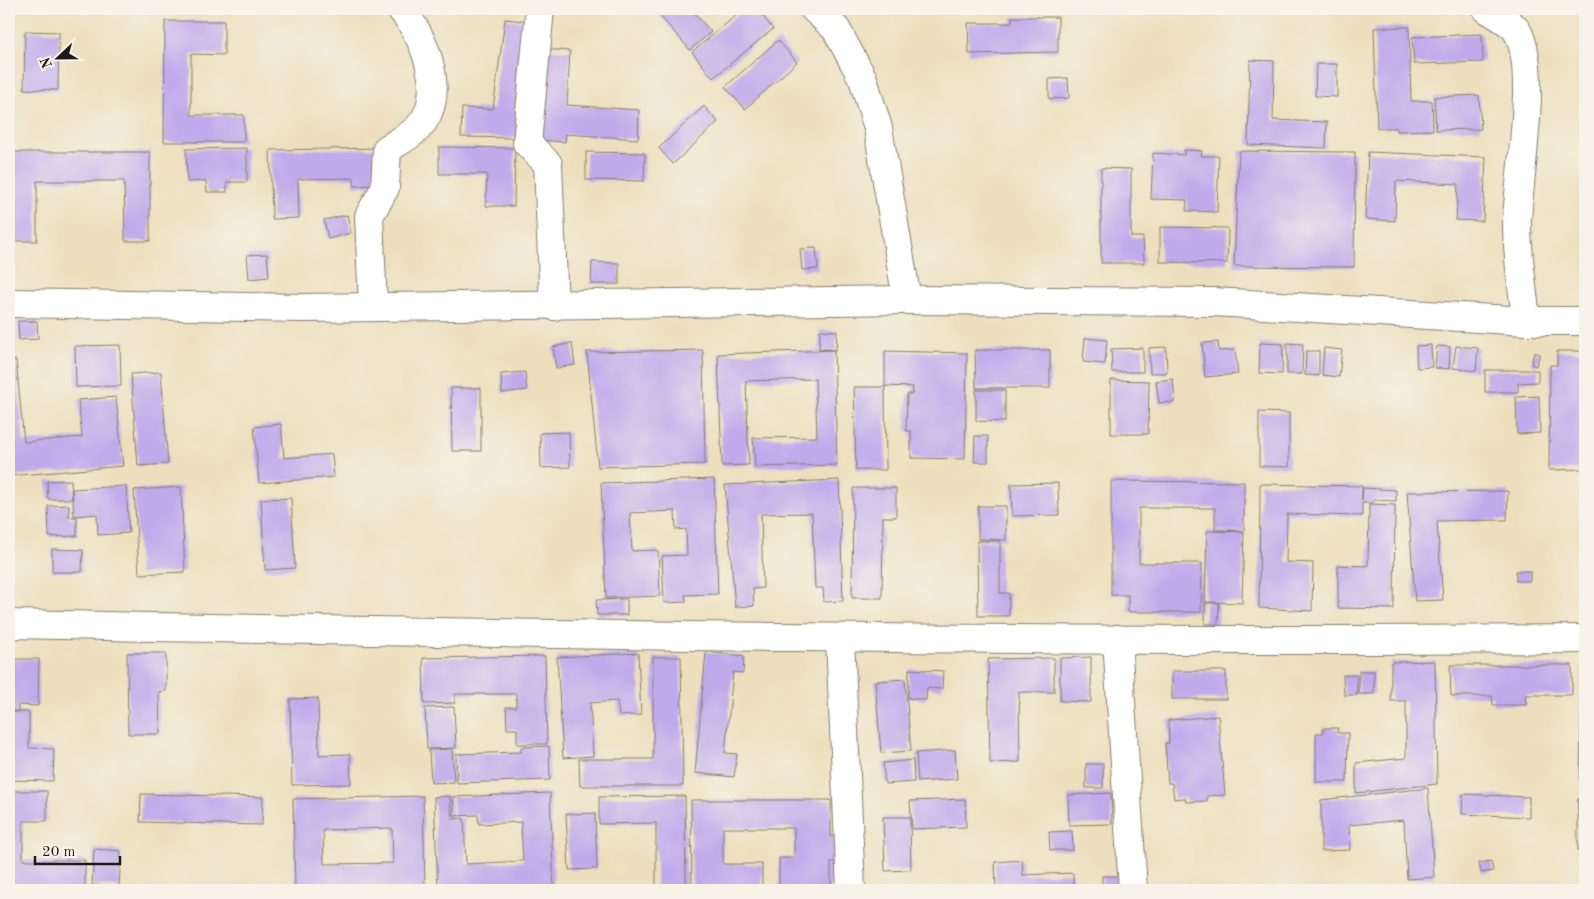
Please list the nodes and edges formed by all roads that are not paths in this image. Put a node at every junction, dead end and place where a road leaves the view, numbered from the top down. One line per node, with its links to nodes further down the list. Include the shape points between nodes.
1 (401, 9): 7 (street, via 414,24 431,66 433,103 419,127 387,149 386,188 369,216)
2 (540, 9): 8 (street, via 527,143 548,164)
3 (814, 9): 5 (street, via 836,29 863,79 878,128)
4 (1487, 9): 9 (street, via 1517,30 1524,52 1527,112 1517,226)
5 (907, 300): 8 (street); 9 (street, via 1214,302)
6 (9, 303): 7 (street, via 302,308)
7 (373, 306): 8 (street)
8 (554, 306)
9 (1526, 321): 10 (street)
10 (1585, 321)
11 (9, 624): 12 (street, via 566,636)
12 (840, 638): 13 (street); 15 (street)
13 (1117, 639): 14 (street, via 1250,642); 16 (street)
14 (1585, 639)
15 (851, 890)
16 (1134, 890)

